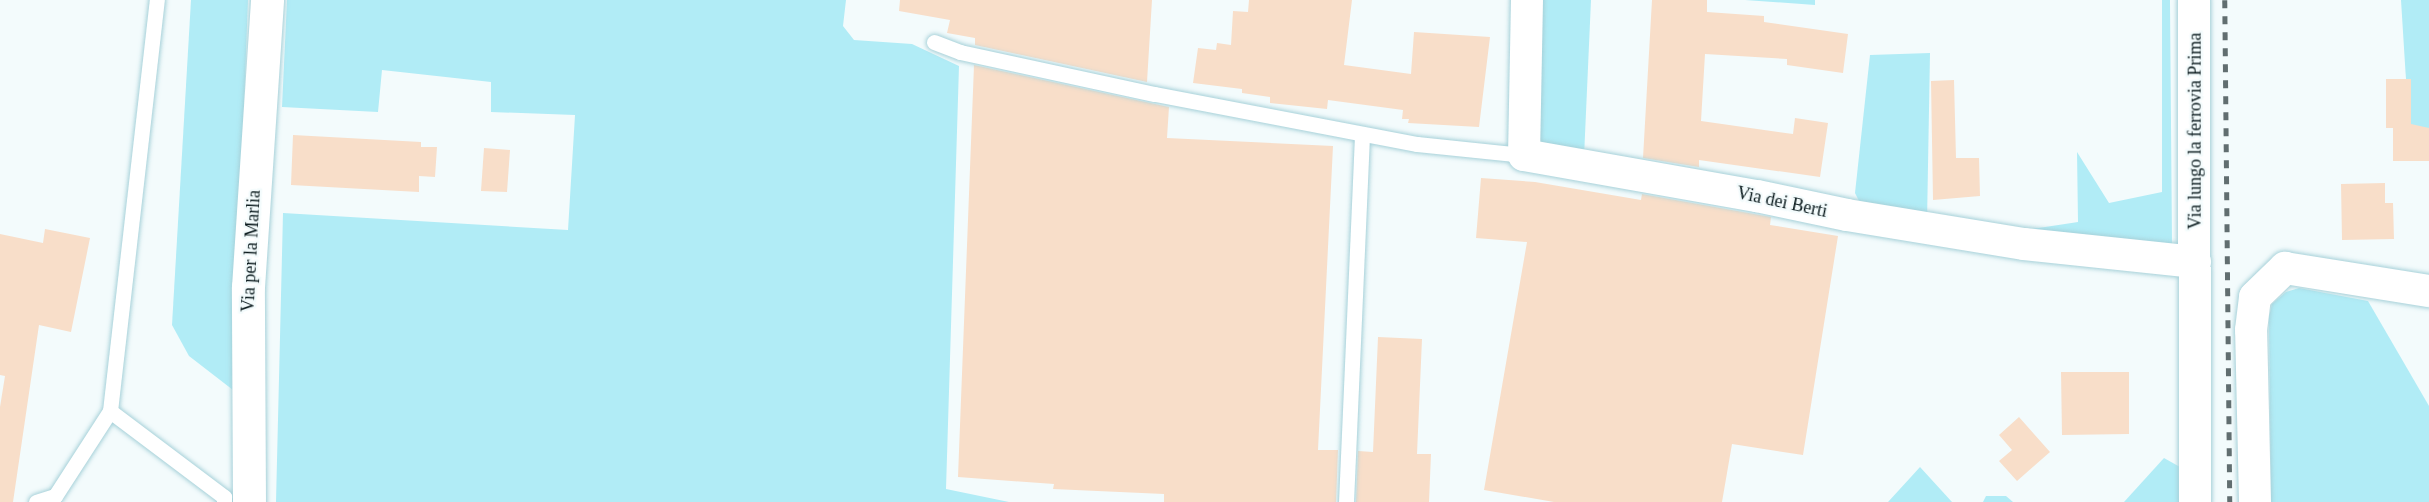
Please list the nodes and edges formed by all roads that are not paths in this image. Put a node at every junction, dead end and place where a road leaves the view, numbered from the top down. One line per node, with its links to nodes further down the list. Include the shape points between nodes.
1 (157, 0): 10 (lane)
2 (267, 0): 13 (street, Via per la Marlia, via 248,287)
3 (1527, 0): 7 (street)
4 (2194, 0): 8 (street, Via lungo la ferrovia Prima)
5 (934, 42): 6 (lane, via 1006,62)
6 (1362, 134): 7 (lane); 14 (lane)
7 (1524, 155): 8 (street, Via dei Berti, via 2003,240)
8 (2195, 262): 15 (street, Via lungo la ferrovia Prima)
9 (2429, 291): 16 (street, via 2285,268 2255,297 2251,330)
10 (110, 411): 11 (lane, via 55,496); 12 (lane, via 224,497)
11 (36, 502)
12 (225, 502)
13 (249, 502)
14 (1346, 502)
15 (2195, 502)
16 (2255, 502)

